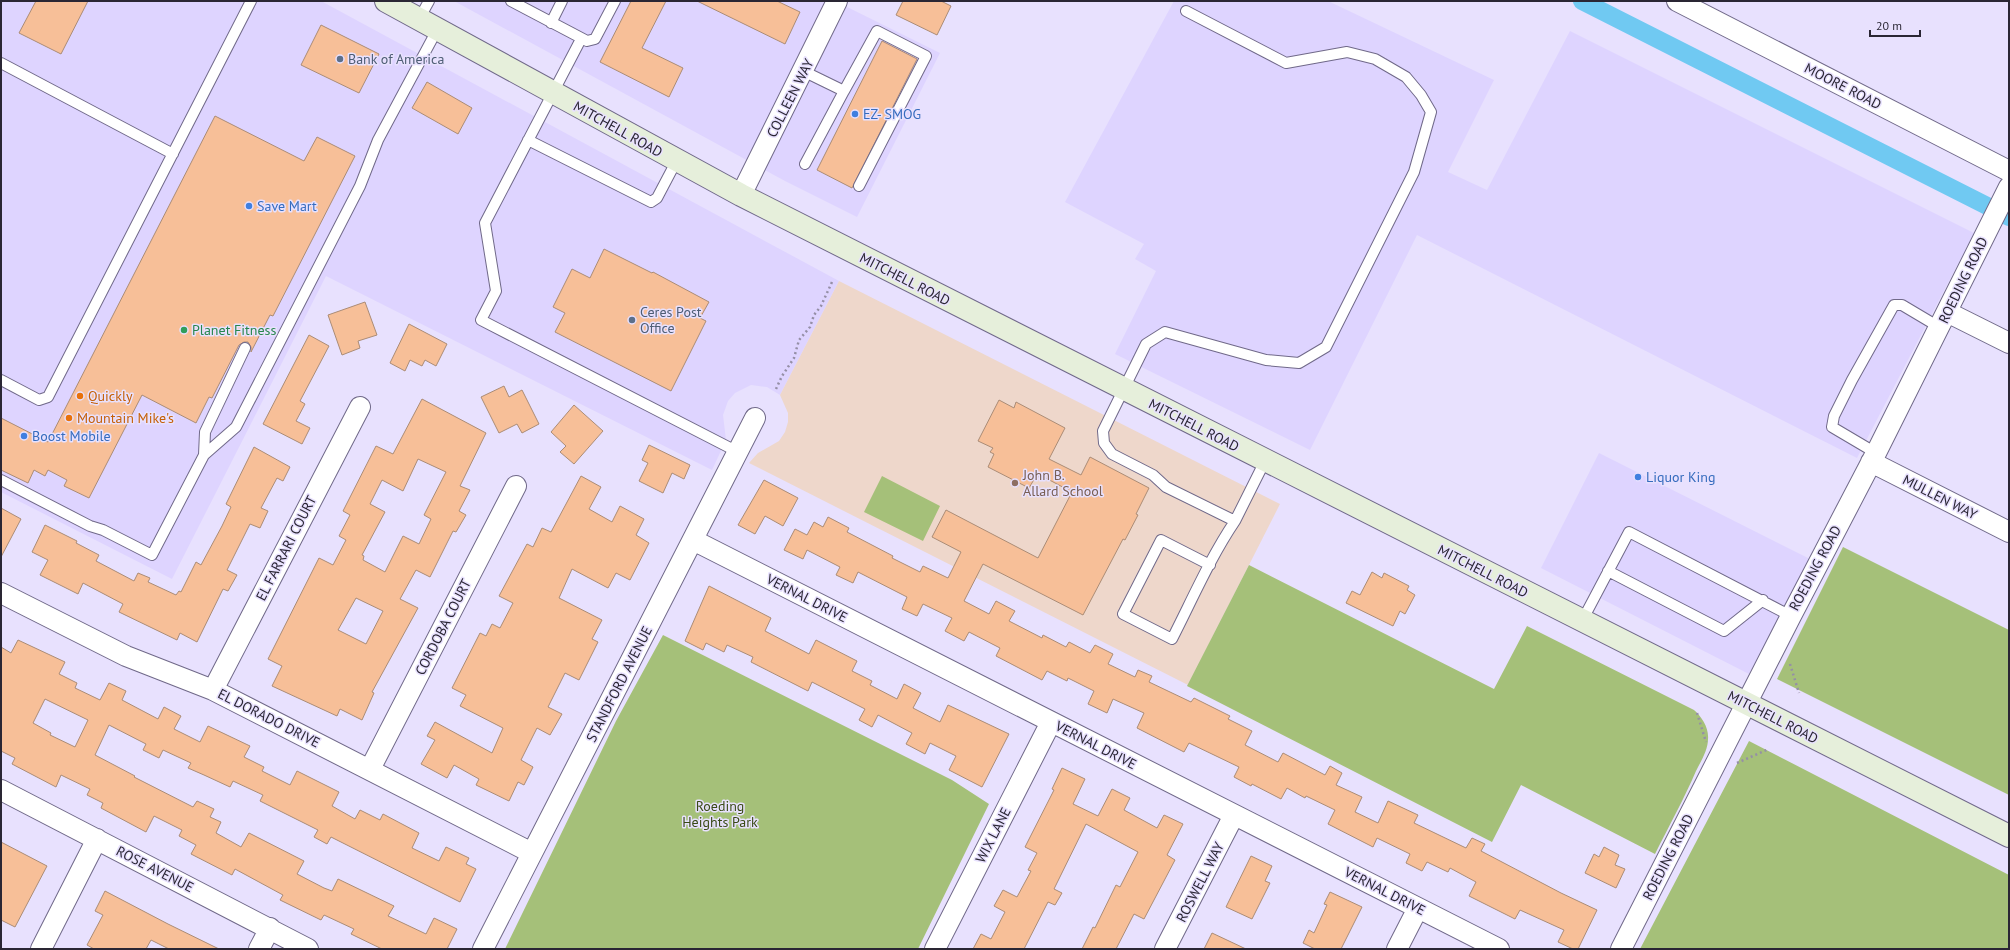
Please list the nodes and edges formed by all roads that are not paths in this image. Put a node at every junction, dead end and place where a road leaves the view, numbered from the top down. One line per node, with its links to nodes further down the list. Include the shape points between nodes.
1 (251, 1): 17 (lane)
2 (386, 1): 9 (street, MITCHELL ROAD)
3 (511, 1): 10 (lane)
4 (562, 1): 10 (lane)
5 (615, 1): 11 (lane, via 595,39)
6 (838, 1): 13 (street, COLLEEN WAY)
7 (1677, 1): 20 (street, MOORE ROAD)
8 (1186, 11): 28 (lane, via 1286,63 1347,52 1375,59 1406,77 1431,112 1414,172 1326,347 1299,363 1266,360 1165,332 1146,344)
9 (428, 17): 15 (street, MITCHELL ROAD); 32 (lane, via 360,186 236,427)
10 (551, 22): 11 (lane)
11 (581, 39): 15 (lane)
12 (1, 63): 17 (lane)
13 (803, 71): 14 (lane); 23 (street, COLLEEN WAY)
14 (844, 91): 19 (lane); 21 (lane, via 877,31 926,56)
15 (552, 92): 16 (lane); 18 (street, MITCHELL ROAD)
16 (528, 140): 18 (lane, via 651,202 657,198); 31 (lane, via 485,223 496,291 481,320)
17 (173, 154): 27 (lane, via 48,397 39,400)
18 (677, 160): 23 (street, MITCHELL ROAD)
19 (805, 164)
20 (2009, 171)
21 (859, 186)
22 (2006, 193): 24 (street, ROEDING ROAD)
23 (741, 195): 28 (street, MITCHELL ROAD)
24 (1943, 320): 25 (street); 33 (street, ROEDING ROAD); 33 (lane, via 1902,305 1894,305 1837,410 1832,427)
25 (2009, 344)
26 (245, 348): 32 (lane, via 204,432)
27 (1, 380)
28 (1123, 389): 34 (street, MITCHELL ROAD); 37 (lane, via 1103,431 1104,443 1110,452 1153,475 1166,487)
29 (360, 406): 46 (street, EL FARRARI COURT)
30 (755, 418): 31 (street, STANDFORD AVENUE)
31 (738, 452): 39 (street, STANDFORD AVENUE)
32 (204, 456): 35 (lane, via 152,555)
33 (1874, 457): 38 (street, MULLEN WAY); 44 (street, ROEDING ROAD)
34 (1265, 461): 37 (lane); 45 (street, MITCHELL ROAD)
35 (1, 480)
36 (516, 486): 49 (street, CORDOBA COURT)
37 (1234, 521): 40 (lane)
38 (2009, 532)
39 (692, 540): 48 (street, VERNAL DRIVE); 54 (street, STANDFORD AVENUE)
40 (1210, 565): 40 (lane, via 1161,540 1123,614 1172,639)
41 (1608, 571): 43 (lane, via 1724,631); 43 (lane, via 1629,532); 45 (lane)
42 (1, 593): 46 (street, EL DORADO DRIVE, via 126,656)
43 (1763, 600): 44 (lane)
44 (1790, 616): 47 (street, ROEDING ROAD)
45 (1582, 621): 47 (street, MITCHELL ROAD)
46 (213, 690): 49 (street, EL DORADO DRIVE)
47 (1746, 704): 52 (street, MITCHELL ROAD); 65 (street, ROEDING ROAD)
48 (1051, 722): 51 (street, VERNAL DRIVE); 61 (street, WIX LANE)
49 (370, 769): 54 (street, EL DORADO DRIVE)
50 (1, 790): 53 (street, ROSE AVENUE)
51 (1234, 815): 55 (street, VERNAL DRIVE); 62 (street, ROSWELL WAY)
52 (2009, 836)
53 (97, 839): 56 (street, ROSE AVENUE); 57 (street)
54 (532, 853): 60 (street, STANDFORD AVENUE)
55 (1418, 908): 63 (street); 64 (street, VERNAL DRIVE)
56 (270, 928): 58 (street); 59 (street, ROSE AVENUE)
57 (41, 949)
58 (259, 949)
59 (308, 949)
60 (483, 949)
61 (935, 949)
62 (1165, 949)
63 (1397, 949)
64 (1499, 949)
65 (1621, 949)

